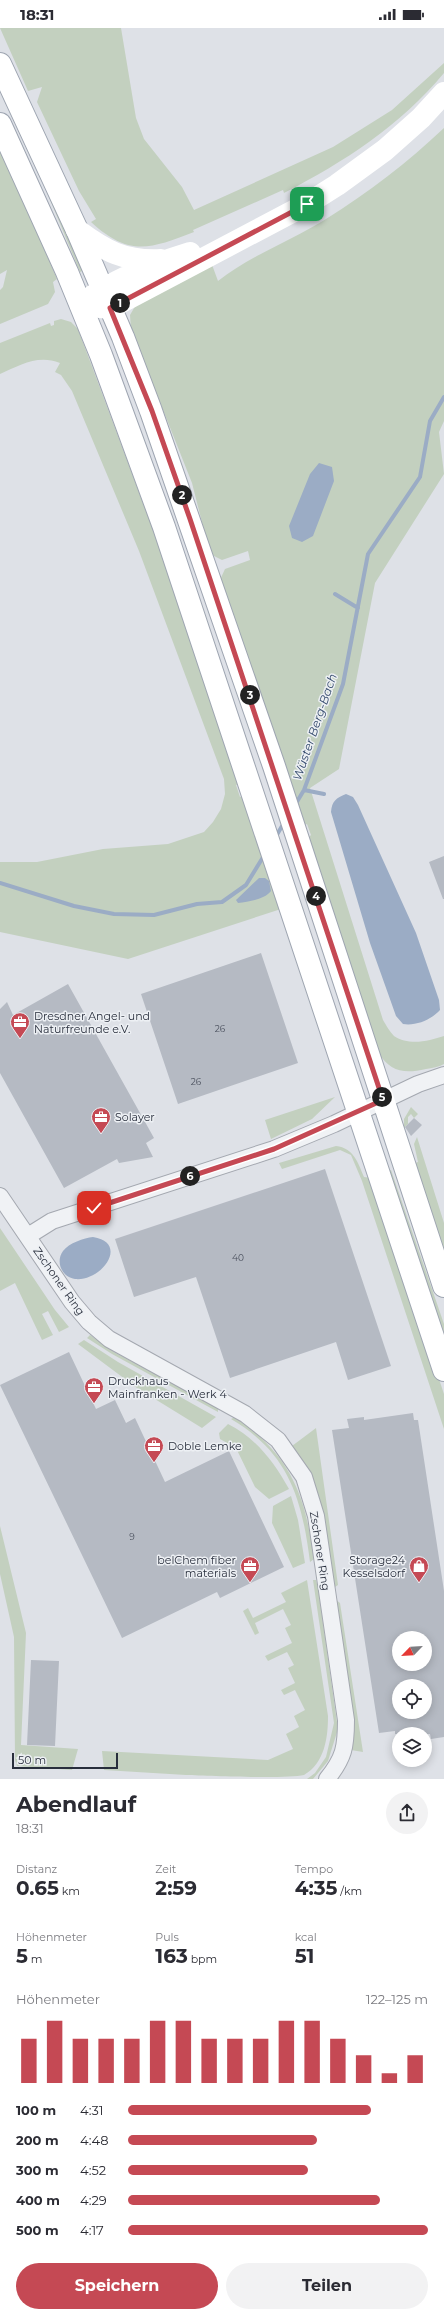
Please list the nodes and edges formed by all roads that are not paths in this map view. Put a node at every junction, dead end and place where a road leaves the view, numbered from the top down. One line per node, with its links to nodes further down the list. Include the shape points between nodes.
1 (0, 64): 4 (main road)
2 (444, 94): 5 (main road, via 421,118 363,167 307,204)
3 (0, 124): 8 (main road)
4 (77, 230): 6 (main road, via 95,244 126,258 142,262); 7 (main road)
5 (242, 237): 6 (main road); 7 (main road)
6 (168, 260): 7 (main road)
7 (106, 298): 8 (main road); 10 (main road, via 149,403 188,512)
8 (81, 305): 11 (main road, via 164,526)
9 (444, 1075): 10 (street)
10 (383, 1100): 11 (street); 14 (main road)
11 (359, 1112): 13 (street, via 274,1149 52,1221); 15 (main road)
12 (0, 1196): 13 (street, Zschoner Ring)
13 (28, 1236): 16 (street, Zschoner Ring, via 72,1302 89,1322 109,1339 245,1414 278,1440 304,1478 316,1516 346,1720 346,1746 339,1764)
14 (444, 1286)
15 (444, 1370)
16 (326, 1779)

